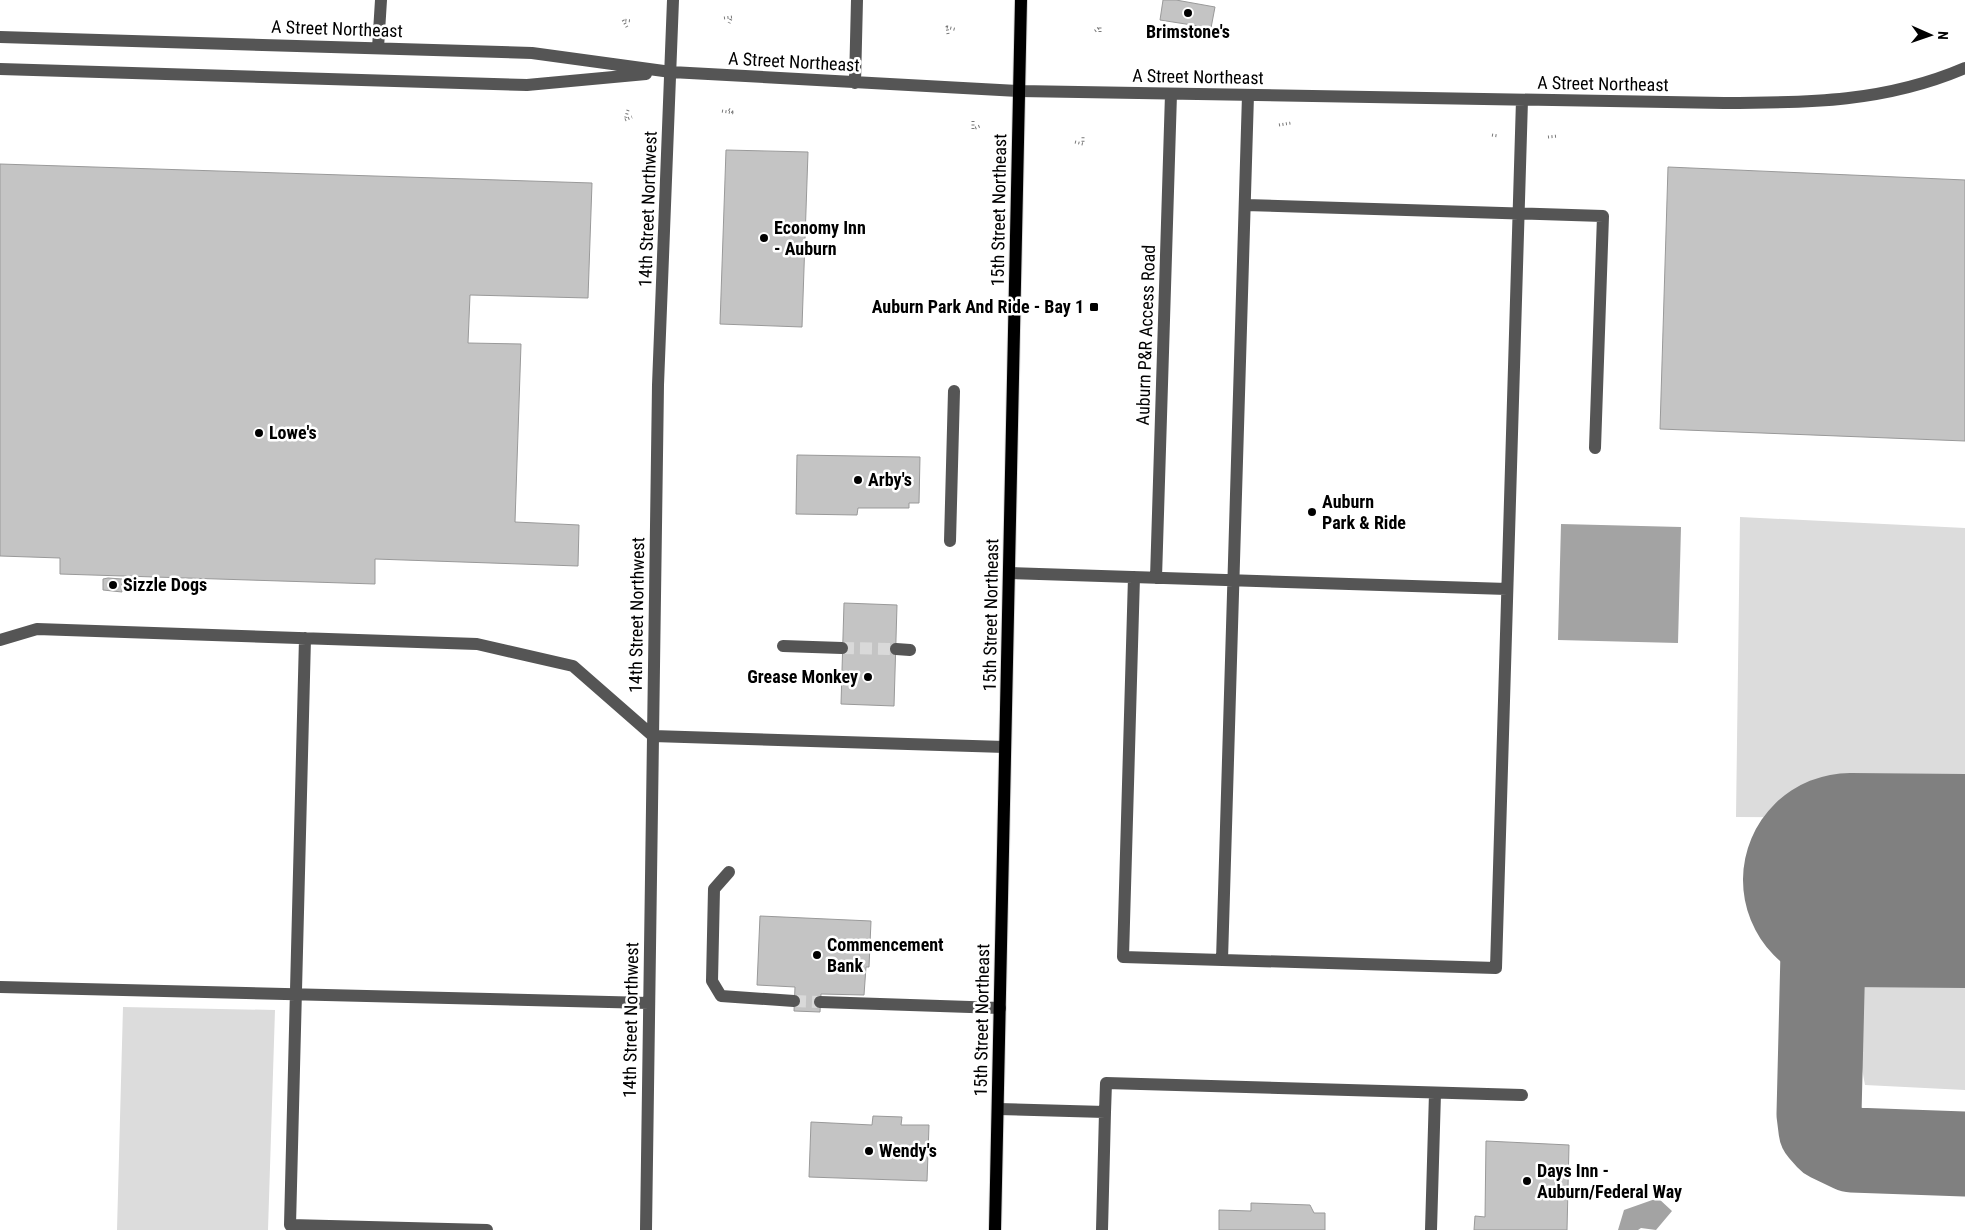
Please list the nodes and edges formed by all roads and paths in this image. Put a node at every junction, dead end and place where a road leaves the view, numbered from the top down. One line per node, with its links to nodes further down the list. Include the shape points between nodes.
1 (380, 0): 14 (street)
2 (673, 0): 17 (street, 14th Street Northwest)
3 (857, 0): 18 (street)
4 (1021, 0): 19 (main road, 15th Street Northeast)
5 (724, 18): 7 (path, via 732,17)
6 (632, 21): 8 (path, via 623,20)
7 (729, 23)
8 (627, 27)
9 (957, 30): 12 (path, via 947,27)
10 (1095, 31): 11 (path, via 1100,27)
11 (1100, 33)
12 (948, 34)
13 (0, 37): 14 (street, A Street Northeast)
14 (378, 48): 17 (street, A Street Northeast, via 532,53)
15 (1965, 68): 22 (street, A Street Northeast, via 1914,87 1827,101)
16 (0, 69): 17 (street, A Street Northeast, via 527,85)
17 (671, 72): 18 (street, A Street Northeast); 53 (street, 14th Street Northwest, via 658,385)
18 (856, 83): 19 (street, A Street Northeast)
19 (1019, 91): 20 (street, A Street Northeast); 42 (main road, 15th Street Northeast)
20 (1171, 94): 21 (street, A Street Northeast); 44 (street, Auburn P&R Access Road)
21 (1248, 95): 22 (street, A Street Northeast); 37 (street)
22 (1522, 100): 38 (street)
23 (727, 108): 25 (path, via 734,113)
24 (628, 110): 26 (path, via 625,120)
25 (722, 111)
26 (632, 117)
27 (973, 121): 30 (path, via 973,129)
28 (1291, 123): 29 (path)
29 (1280, 125)
30 (980, 126)
31 (1492, 135): 32 (path)
32 (1498, 136)
33 (1558, 136): 35 (path)
34 (1083, 137): 36 (path, via 1083,144)
35 (1548, 137)
36 (1075, 142)
37 (1245, 205): 38 (street); 45 (street)
38 (1518, 213): 40 (street, via 1602,216); 46 (street)
39 (954, 391): 41 (street)
40 (1596, 448)
41 (950, 541)
42 (1009, 573): 43 (street); 54 (main road, 15th Street Northeast)
43 (1134, 577): 44 (street); 56 (street, via 1123,957)
44 (1156, 578): 45 (street)
45 (1234, 580): 46 (street); 56 (street)
46 (1507, 588): 56 (street, via 1496,968)
47 (305, 638): 48 (street, via 37,629); 53 (street, via 478,644 573,666); 58 (street)
48 (0, 640)
49 (782, 646): 50 (street)
50 (842, 648)
51 (896, 649): 52 (street)
52 (910, 650)
53 (653, 736): 54 (street); 61 (street, 14th Street Northwest)
54 (1005, 747): 62 (main road, 15th Street Northeast)
55 (729, 872): 59 (street, via 714,889 712,981 721,996)
56 (1222, 960)
57 (0, 987): 58 (street)
58 (296, 994): 61 (street); 67 (street, via 290,1225)
59 (794, 1000)
60 (820, 1002): 62 (street)
61 (649, 1003): 68 (street, 14th Street Northwest)
62 (1000, 1008): 65 (main road, 15th Street Northeast)
63 (1435, 1092): 64 (street); 66 (street, via 1106,1083); 71 (street)
64 (1522, 1095)
65 (998, 1109): 66 (street); 69 (main road, 15th Street Northeast)
66 (1105, 1112): 70 (street)
67 (487, 1230)
68 (646, 1230)
69 (995, 1230)
70 (1102, 1230)
71 (1431, 1230)

